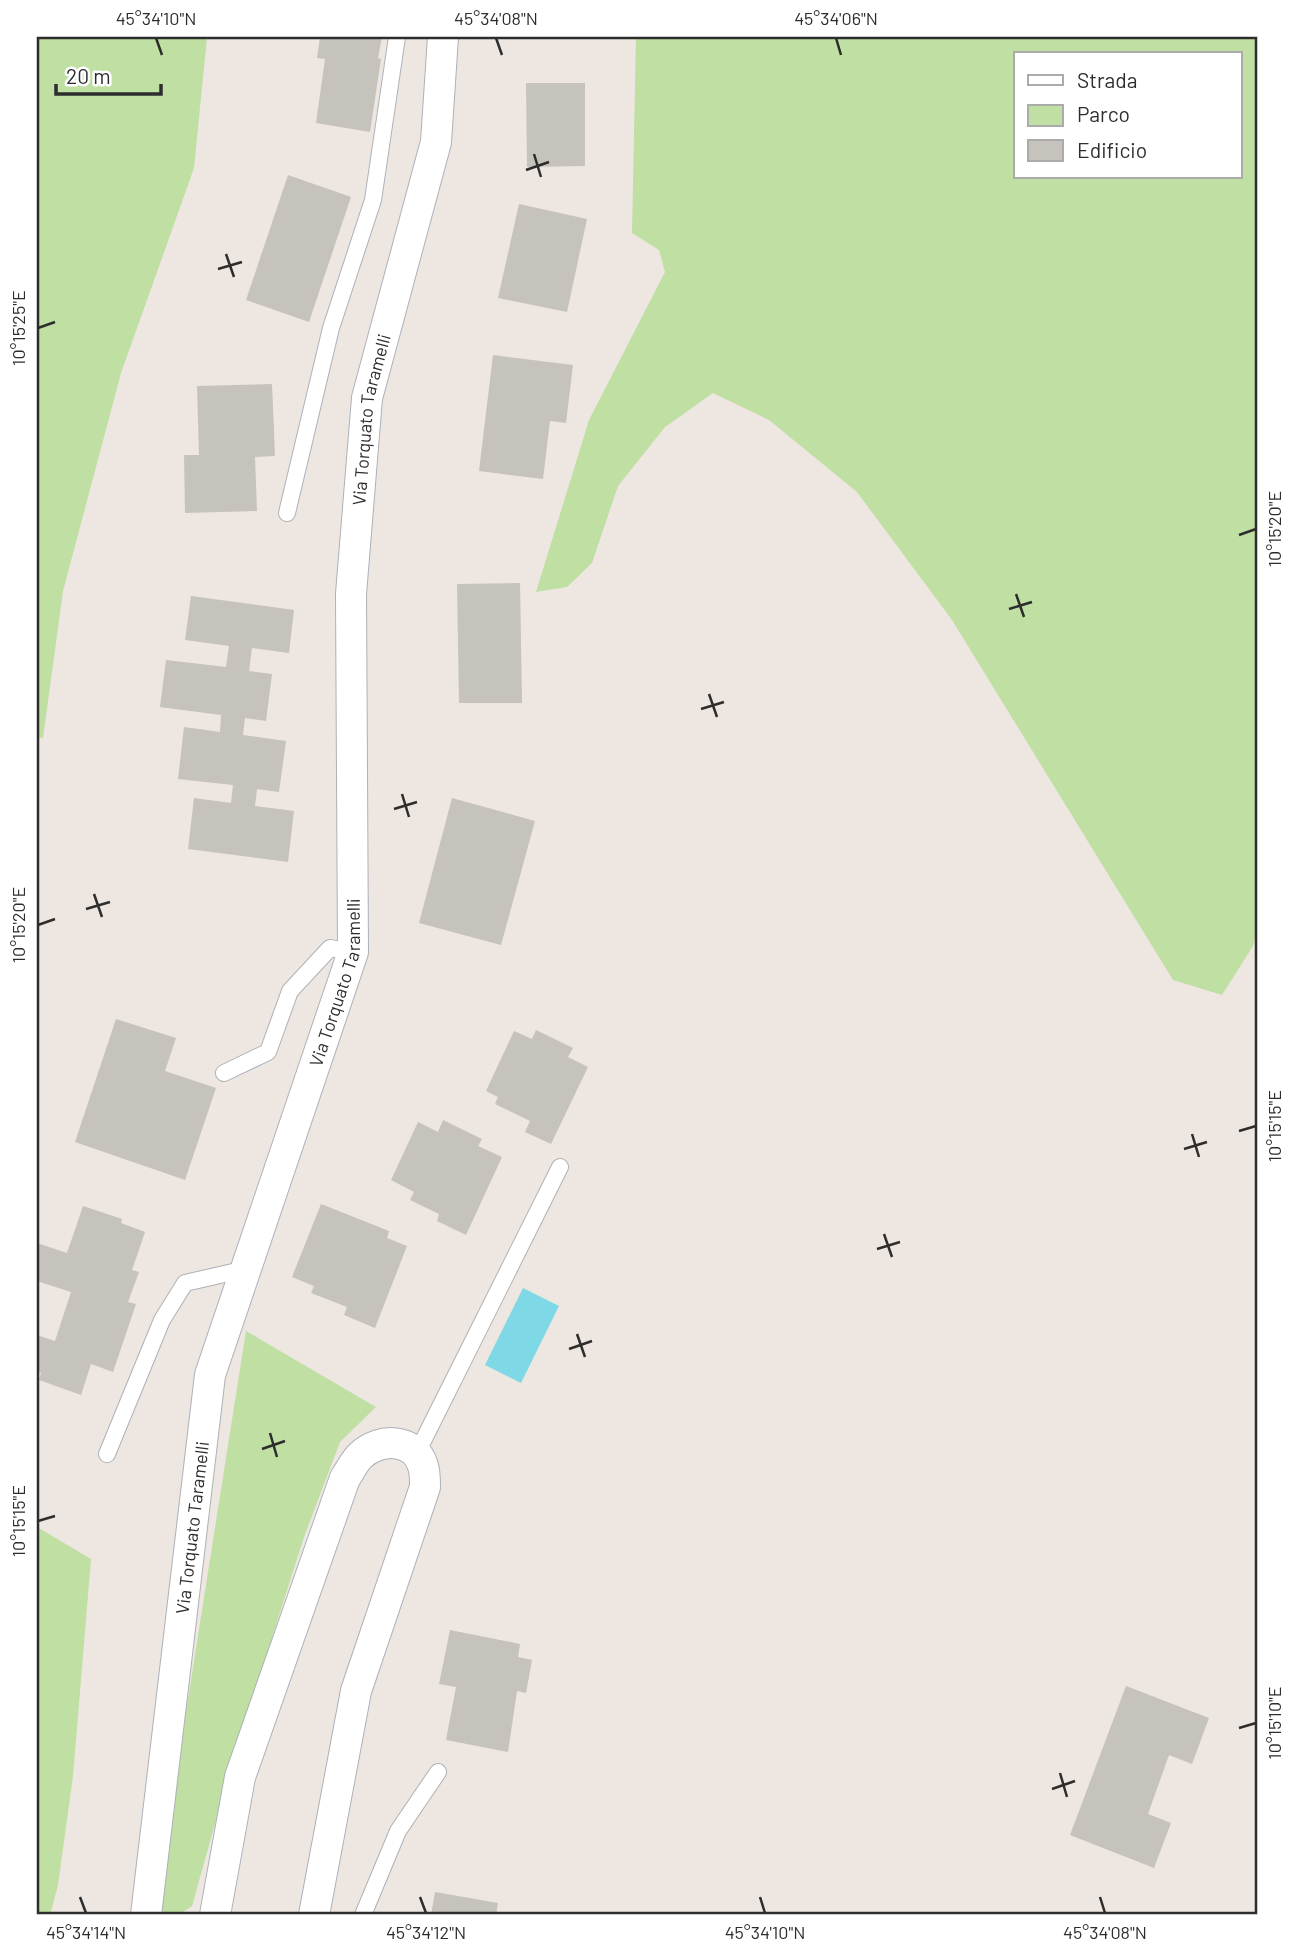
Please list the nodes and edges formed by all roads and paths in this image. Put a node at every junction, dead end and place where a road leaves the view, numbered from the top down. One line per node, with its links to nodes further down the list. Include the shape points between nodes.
1 (397, 37): 3 (lane, via 373,200 331,328)
2 (443, 37): 4 (street, Via Torquato Taramelli, via 436,142 367,398 351,594)
3 (287, 513)
4 (353, 952): 5 (lane, via 330,948 290,991 268,1052); 7 (street, Via Torquato Taramelli)
5 (223, 1073)
6 (560, 1167): 8 (lane)
7 (246, 1269): 9 (lane, via 185,1283 162,1320); 11 (street, Via Torquato Taramelli, via 210,1375)
8 (417, 1453): 12 (street, via 408,1445 385,1443 361,1454 345,1478 240,1777); 13 (street, via 425,1488 356,1691)
9 (107, 1454)
10 (438, 1772): 14 (lane, via 398,1831)
11 (146, 1915)
12 (215, 1915)
13 (314, 1915)
14 (363, 1915)

